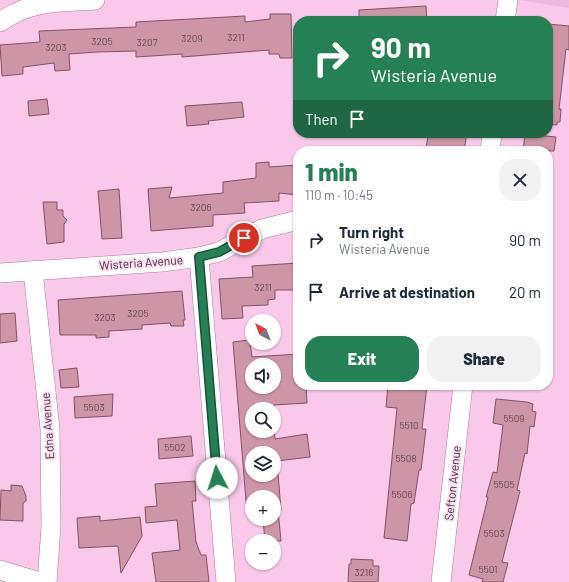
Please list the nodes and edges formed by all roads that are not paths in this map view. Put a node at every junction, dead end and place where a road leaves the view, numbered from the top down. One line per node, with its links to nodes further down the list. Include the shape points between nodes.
1 (95, 0): 4 (street, via 42,3 24,8)
2 (508, 0): 3 (street)
3 (506, 16)
4 (0, 22)
5 (293, 221): 6 (street, Wisteria Avenue, via 262,229 219,252)
6 (199, 257): 7 (street, Wisteria Avenue); 13 (street)
7 (33, 271): 8 (street, Wisteria Avenue); 12 (street, Edna Avenue, via 50,429)
8 (0, 273)
9 (462, 390): 14 (street, Sefton Avenue)
10 (0, 570): 11 (street)
11 (40, 582)
12 (47, 582)
13 (226, 582)
14 (441, 582)

